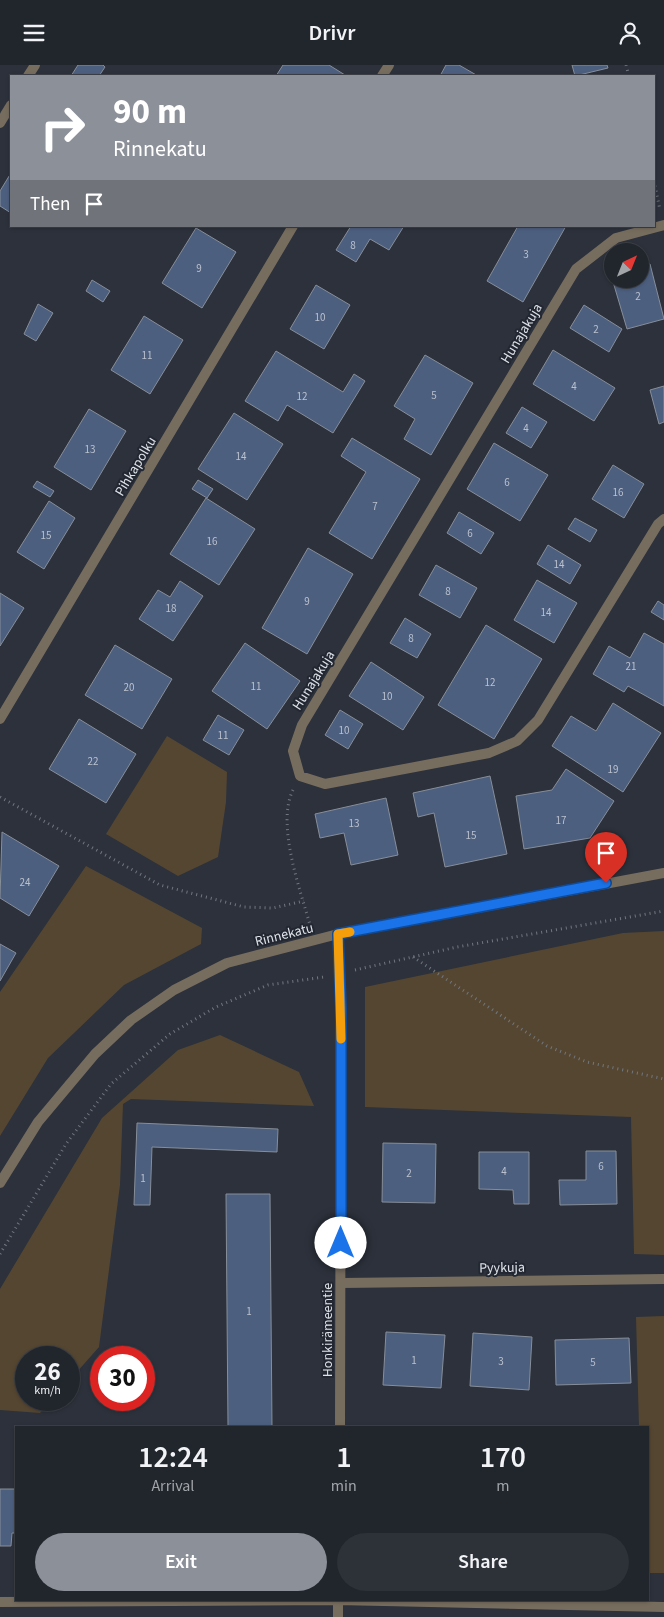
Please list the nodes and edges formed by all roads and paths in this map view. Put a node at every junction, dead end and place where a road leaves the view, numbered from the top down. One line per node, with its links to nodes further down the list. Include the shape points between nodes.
1 (10, 107): 2 (street)
2 (0, 123)
3 (655, 185): 4 (path)
4 (663, 220)
5 (292, 227): 8 (street, Pihkapolku)
6 (645, 227): 9 (street, Hunajakuja, via 616,238 576,269 302,725 293,751)
7 (664, 519): 9 (street, via 622,581 538,720 517,741 489,753 325,784)
8 (0, 719)
9 (300, 776): 12 (path, via 287,802 289,840)
10 (0, 797): 12 (path, via 160,885 244,907 273,908)
11 (664, 873): 14 (street, Rinnekatu)
12 (304, 901): 15 (path)
13 (664, 911): 16 (path)
14 (338, 934): 15 (street, Rinnekatu); 18 (street, Honkirämeentie)
15 (314, 940): 21 (street, Rinnekatu, via 227,963 174,990 131,1020 95,1054 38,1122)
16 (413, 957): 18 (path); 20 (path, via 547,1046 587,1062)
17 (322, 968): 19 (path)
18 (340, 974): 19 (path); 24 (street, Honkirämeentie)
19 (325, 977): 22 (path, via 268,985 216,1007 170,1034 111,1084 66,1144)
20 (664, 1079)
21 (0, 1183)
22 (0, 1254)
23 (664, 1279): 24 (street, Pyykuja)
24 (341, 1283): 25 (street, Honkirämeentie)
25 (340, 1426)
26 (169, 1601): 29 (street)
27 (338, 1601): 31 (street)
28 (385, 1601): 30 (street)
29 (0, 1602)
30 (664, 1607)
31 (338, 1617)

